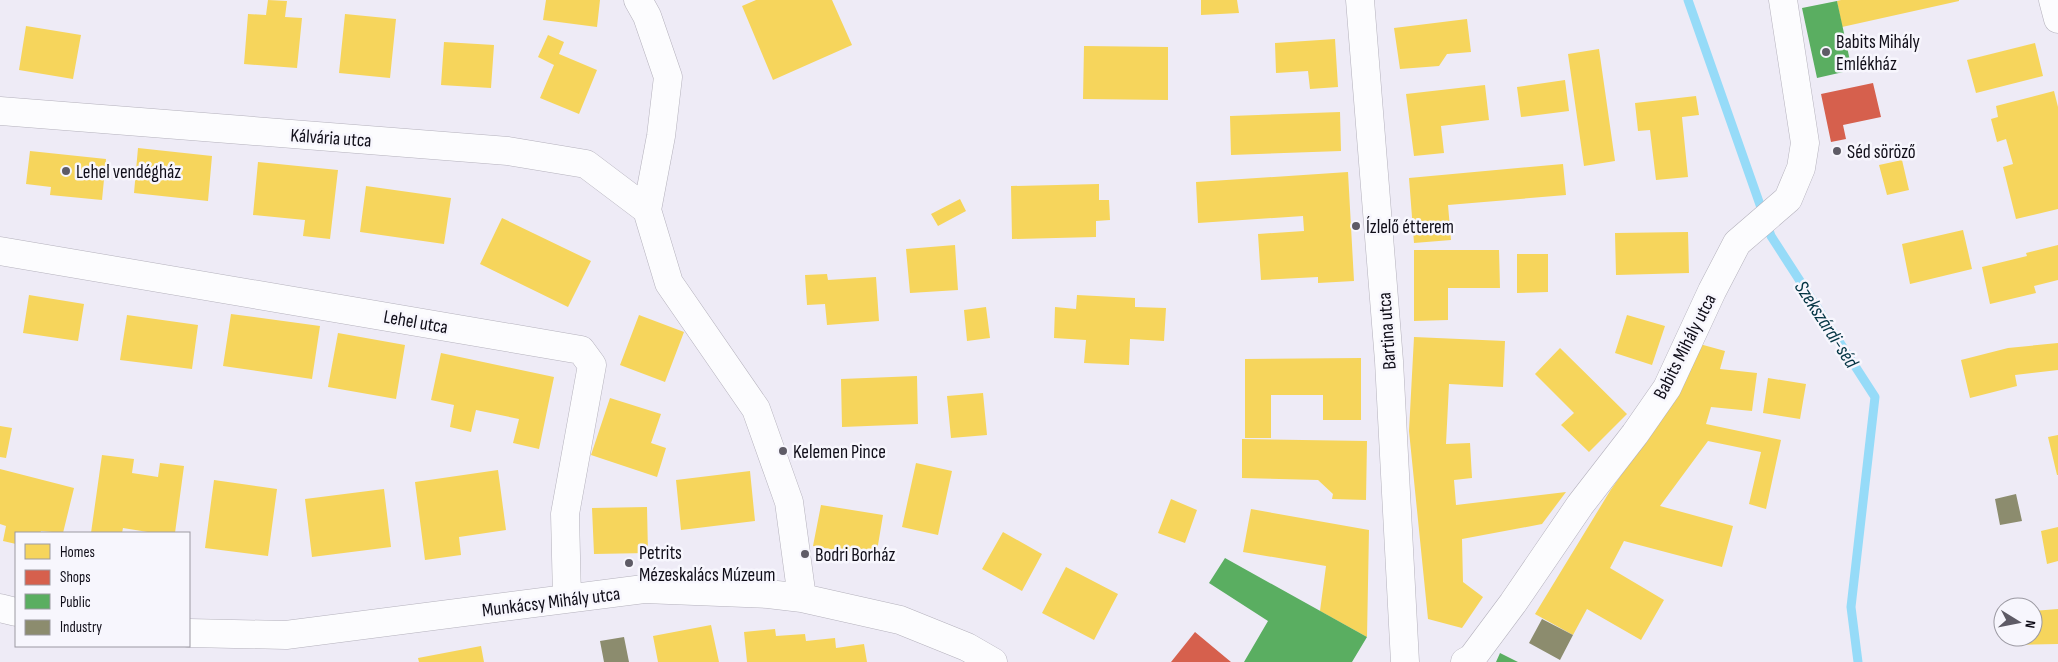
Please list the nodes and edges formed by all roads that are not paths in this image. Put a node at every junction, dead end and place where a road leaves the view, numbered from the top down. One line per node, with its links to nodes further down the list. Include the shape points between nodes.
1 (638, 0): 7 (street, via 647,16 668,77 661,136)
2 (1360, 0): 15 (street, Bartina utca, via 1389,361)
3 (1783, 0): 16 (street, Babits Mihály utca, via 1805,143 1801,168 1788,200 1737,243 1666,388 1513,603 1472,658)
4 (2053, 0): 5 (street)
5 (2058, 19)
6 (0, 111): 7 (street, Kálvária utca, via 508,151 586,164)
7 (646, 210): 10 (street, via 669,284 756,409 789,502)
8 (0, 251): 9 (street, Lehel utca, via 582,350 592,365 565,514)
9 (567, 598): 10 (street, Munkácsy Mihály utca, via 644,589); 13 (street, Munkácsy Mihály utca, via 286,636)
10 (802, 598): 14 (street, Munkácsy Mihály utca, via 900,620 967,647)
11 (0, 608): 12 (street)
12 (15, 612)
13 (190, 633)
14 (993, 662)
15 (1405, 662)
16 (1465, 662)

